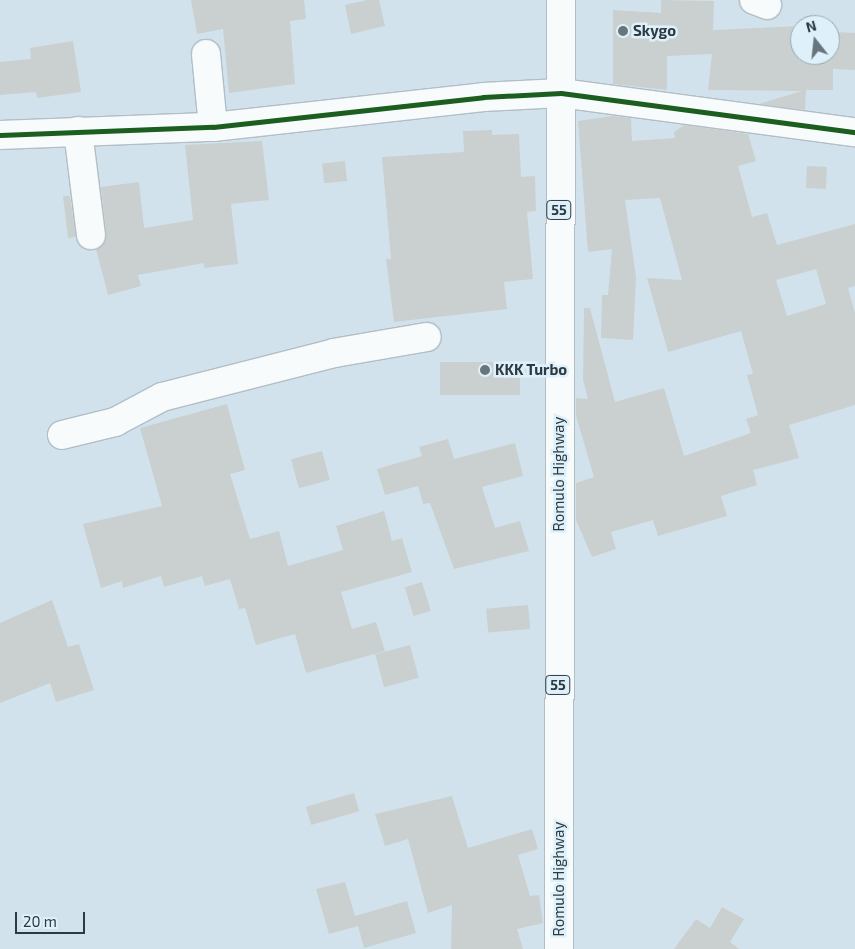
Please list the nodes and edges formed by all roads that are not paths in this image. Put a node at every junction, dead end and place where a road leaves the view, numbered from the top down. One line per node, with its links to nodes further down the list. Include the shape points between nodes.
1 (561, 0): 3 (main road, Romulo Highway / 55)
2 (206, 54): 4 (main road)
3 (561, 93): 4 (main road, via 483,97); 6 (main road); 11 (main road, Romulo Highway / 55)
4 (213, 126): 5 (main road)
5 (78, 131): 7 (main road); 8 (main road)
6 (855, 132)
7 (0, 135)
8 (91, 234)
9 (427, 337): 10 (main road, via 334,353 162,398 115,422)
10 (62, 435)
11 (559, 949)

